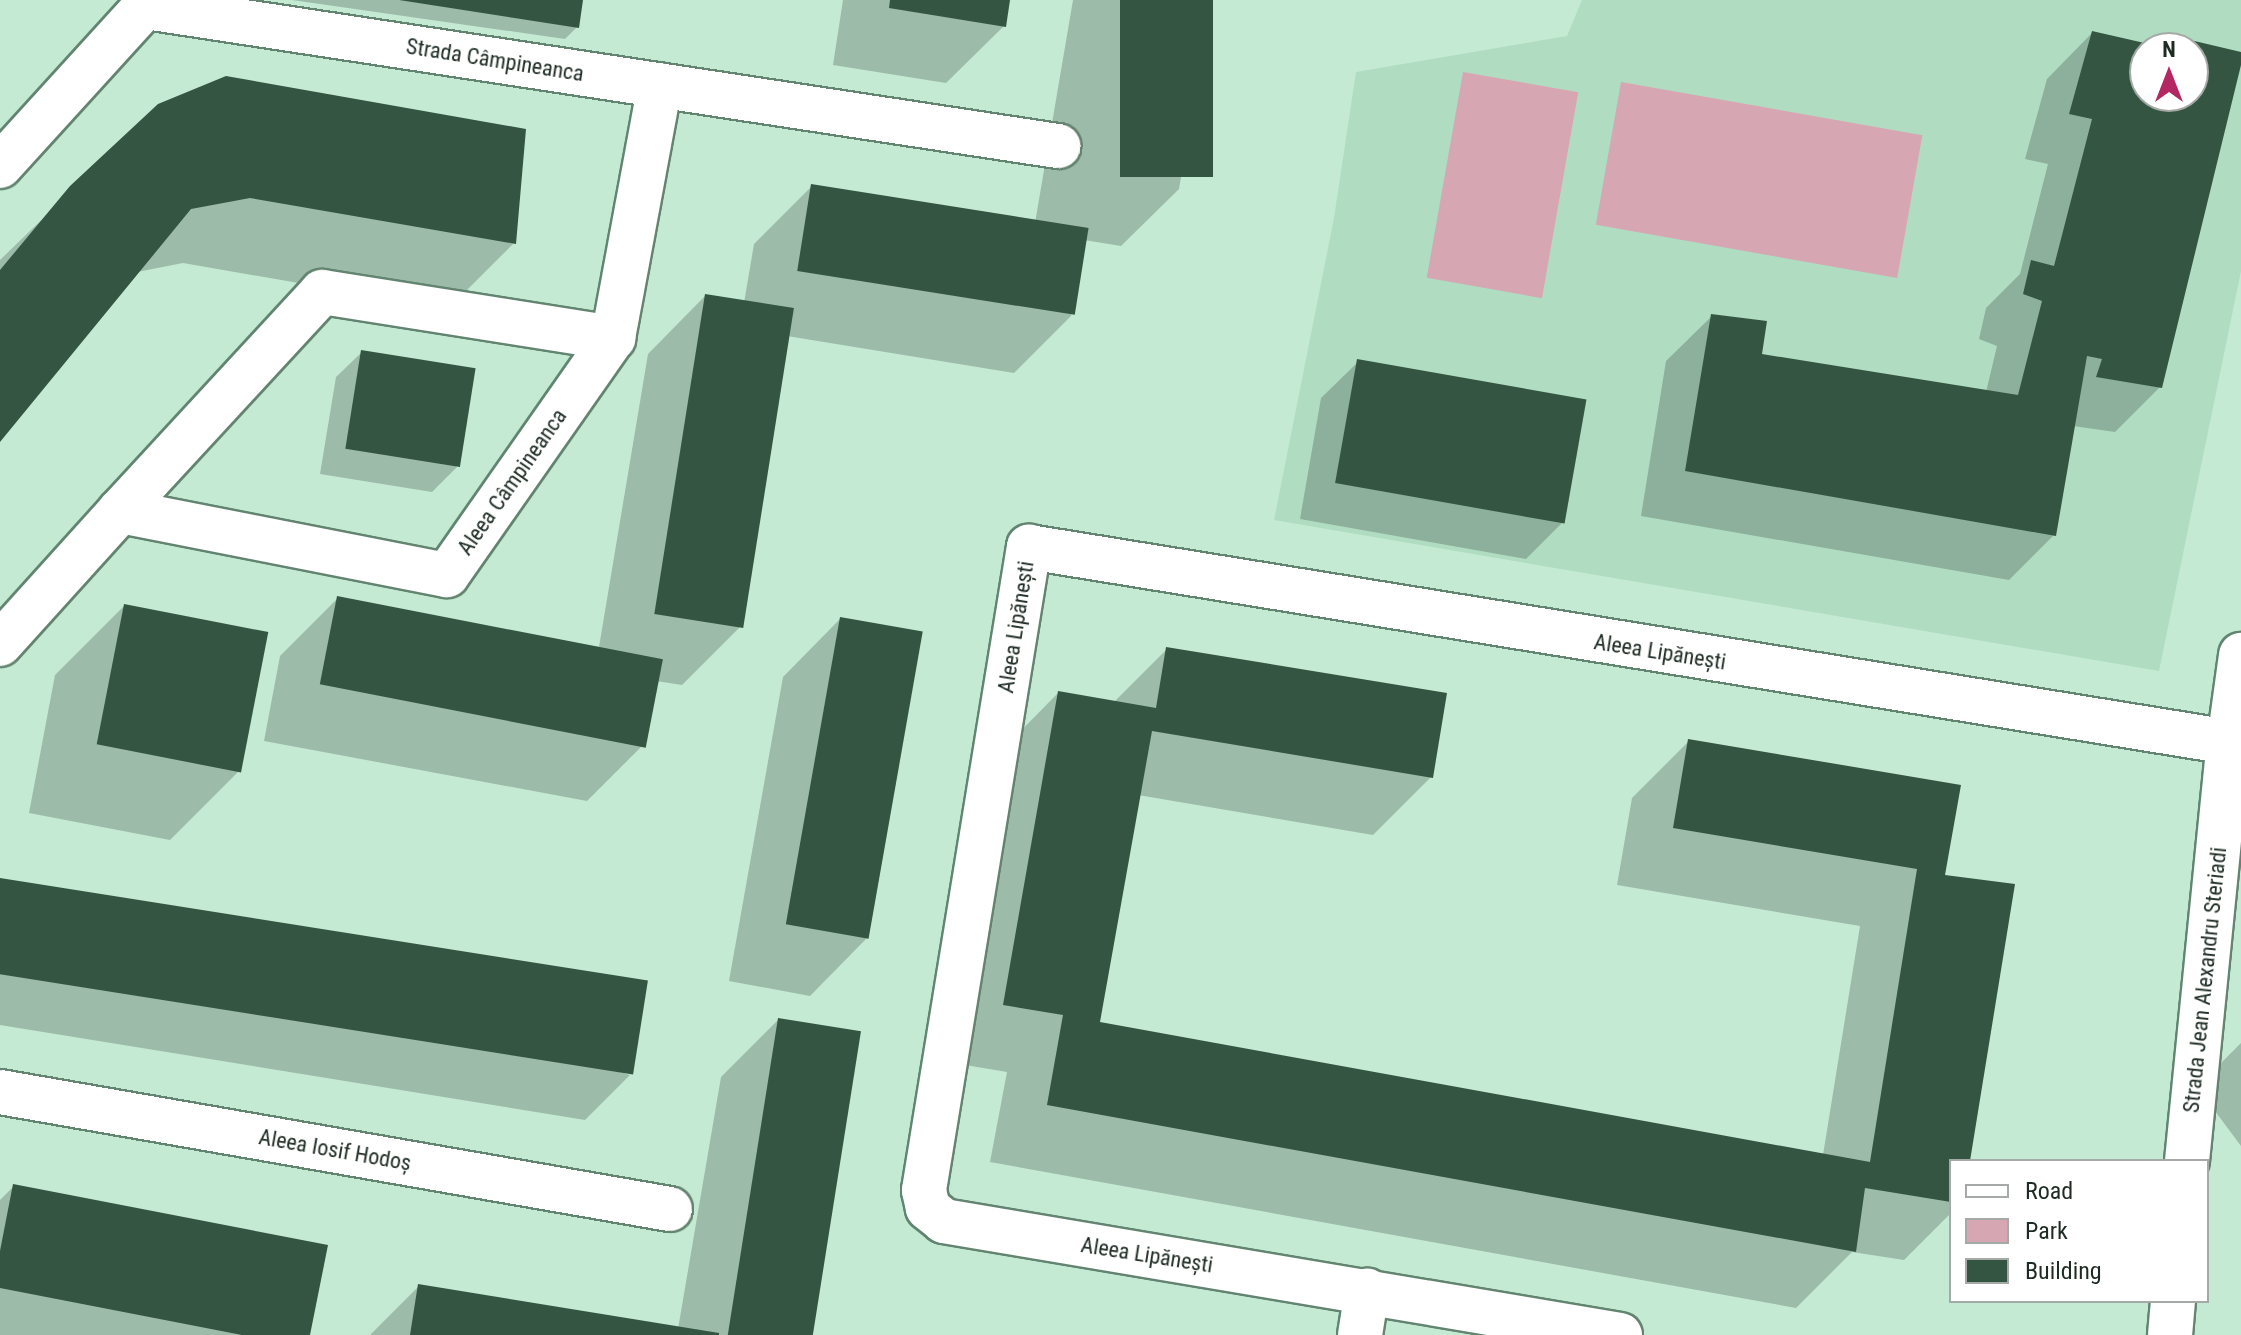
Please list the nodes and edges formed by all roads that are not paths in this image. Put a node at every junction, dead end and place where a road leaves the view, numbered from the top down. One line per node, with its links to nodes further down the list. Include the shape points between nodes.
1 (148, 4): 2 (street, Strada Câmpineanca); 4 (street, Strada Câmpineanca)
2 (660, 85): 3 (street, Strada Câmpineanca); 5 (street, Aleea Câmpineanca)
3 (1058, 146)
4 (0, 166)
5 (613, 338): 6 (street, via 322,292); 6 (street, Aleea Câmpineanca, via 447,575)
6 (120, 511): 7 (street)
7 (0, 644)
8 (2241, 655): 9 (street, Strada Jean Alexandru Steriadi)
9 (2229, 742): 11 (street, Strada Jean Alexandru Steriadi); 13 (street, Aleea Lipănești, via 1029,547 926,1175 928,1208 944,1221)
10 (0, 1092): 12 (street, Aleea Iosif Hodoș)
11 (2187, 1159)
12 (670, 1209)
13 (1367, 1291): 15 (street); 16 (street, Aleea Lipănești)
14 (2173, 1303): 17 (street)
15 (1360, 1335)
16 (1620, 1335)
17 (2170, 1335)

